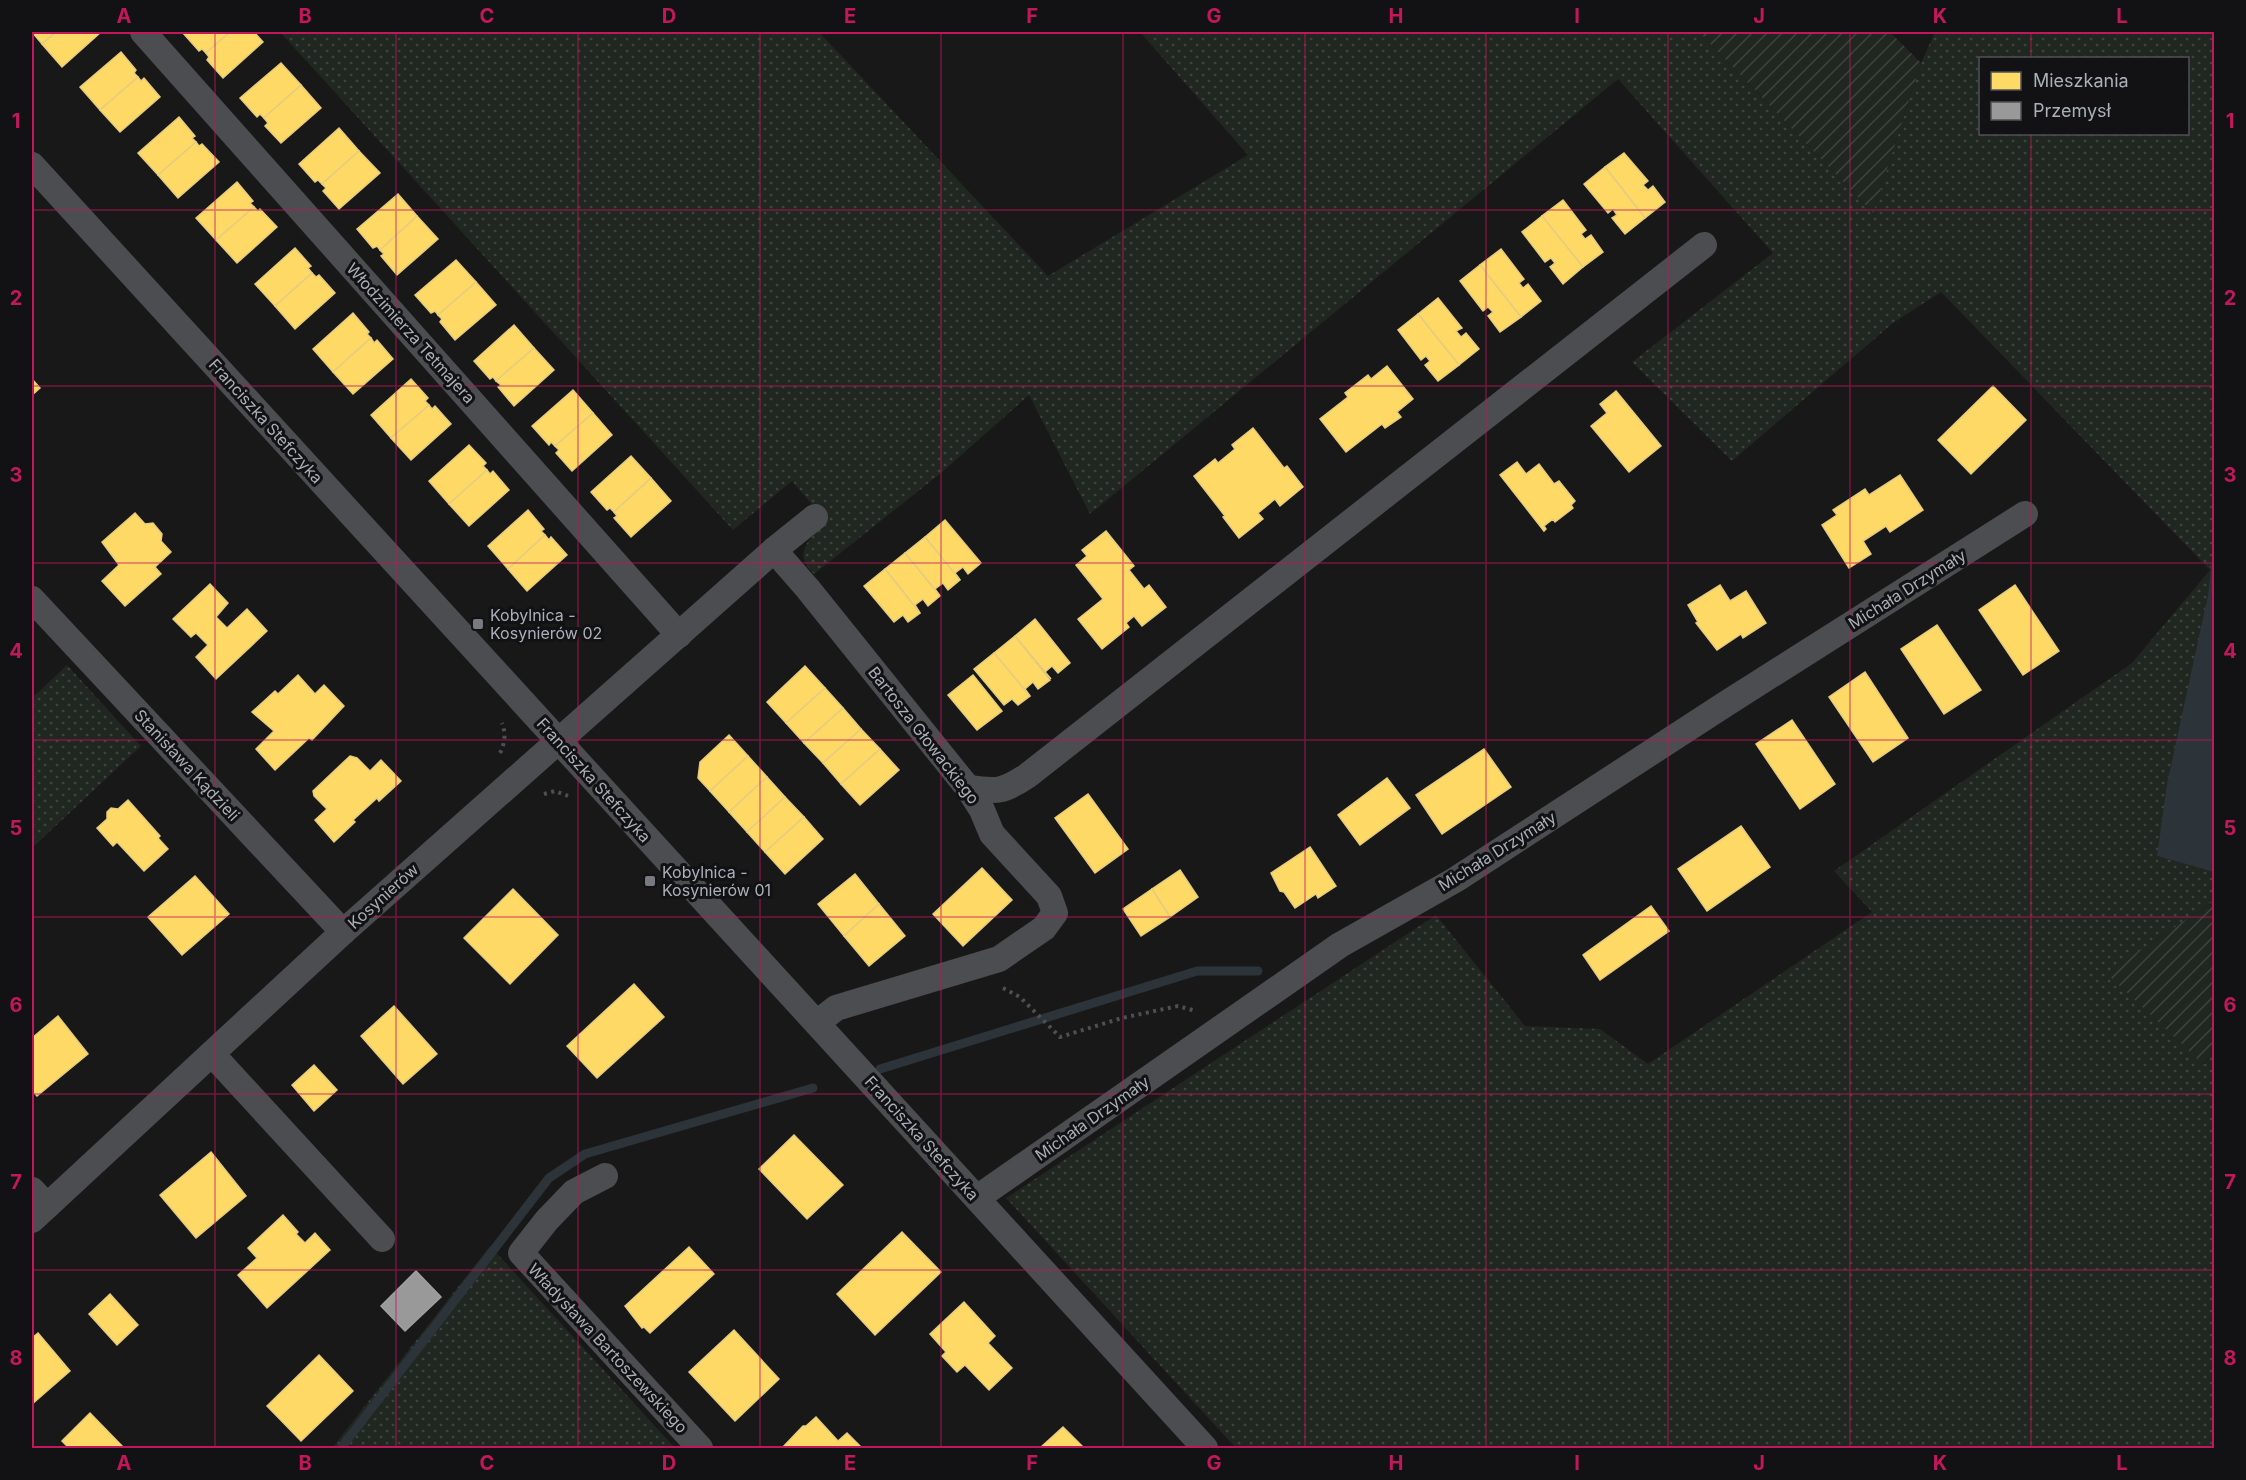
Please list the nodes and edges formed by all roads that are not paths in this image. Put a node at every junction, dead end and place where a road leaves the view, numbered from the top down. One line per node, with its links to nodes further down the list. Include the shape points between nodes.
1 (143, 32): 8 (street, Włodzimierza Tetmajera)
2 (32, 165): 9 (street, Franciszka Stefczyka)
3 (1704, 245): 10 (street, via 1027,776 1007,789)
4 (2025, 514): 15 (street, Michała Drzymały, via 1455,880 1340,945)
5 (815, 517): 6 (street)
6 (774, 550): 8 (street); 10 (street, Bartosza Głowackiego)
7 (32, 598): 11 (street, Stanisława Kądzieli)
8 (679, 635): 9 (street)
9 (558, 742): 11 (street, Kosynierów); 12 (street, Franciszka Stefczyka)
10 (968, 788): 12 (street, Bartosza Głowackiego, via 992,834 1049,896 1055,913 1044,928 999,959 836,1008)
11 (343, 932): 13 (street, Kosynierów)
12 (817, 1023): 15 (street, Franciszka Stefczyka)
13 (212, 1054): 16 (street, Kosynierów); 17 (street)
14 (605, 1176): 18 (street, Władysława Bartoszewskiego, via 574,1192 520,1253)
15 (977, 1198): 19 (street, Franciszka Stefczyka)
16 (36, 1206)
17 (382, 1239)
18 (700, 1449)
19 (1205, 1449)

